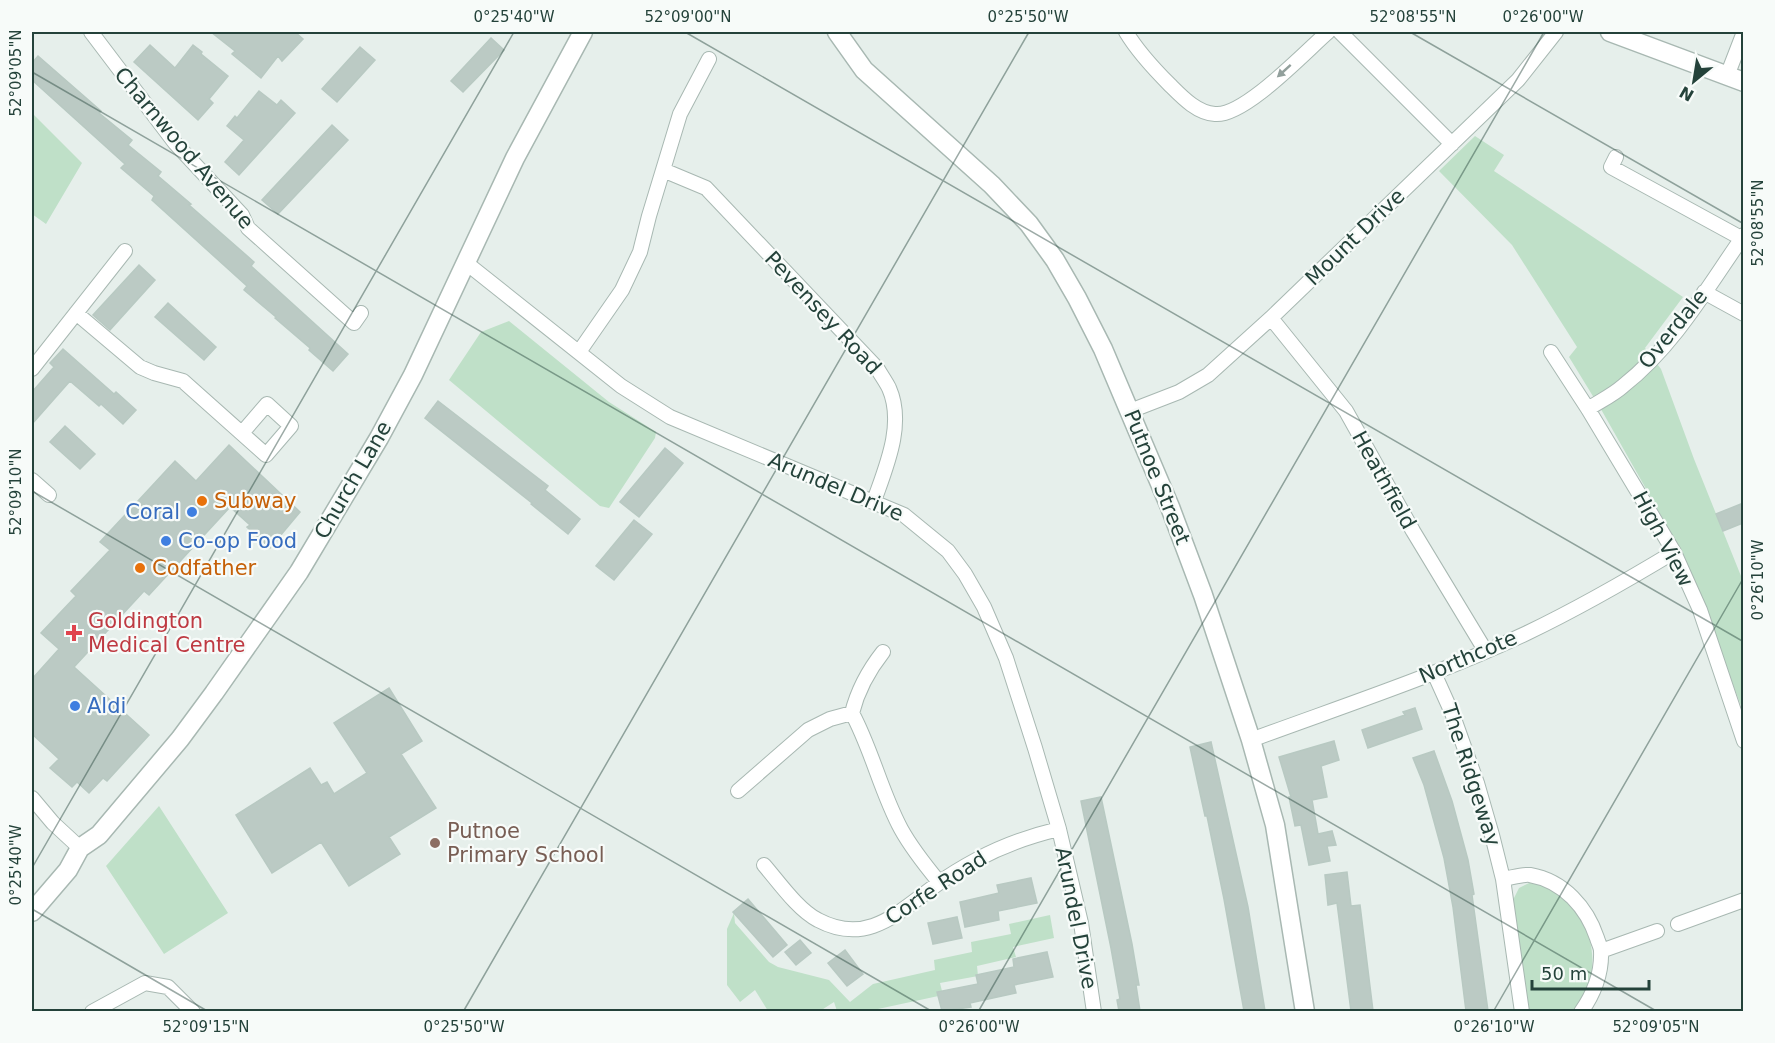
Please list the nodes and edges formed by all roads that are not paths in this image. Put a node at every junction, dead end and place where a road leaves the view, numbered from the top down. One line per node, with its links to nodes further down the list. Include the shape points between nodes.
1 (92, 32): 20 (street, Charnwood Avenue, via 175,143 242,215 248,228 354,323)
2 (583, 32): 17 (street, Church Lane)
3 (837, 32): 27 (street, Putnoe Street, via 864,70 993,185 1029,224 1077,298)
4 (1126, 32): 5 (street, one-way to 4, via 1252,100 1232,112 1215,114 1197,108 1178,93 1146,61)
5 (1328, 32)
6 (1340, 32): 12 (street)
7 (1556, 32): 12 (street, Mount Drive, via 1518,80)
8 (1610, 32): 11 (street)
9 (1743, 32): 11 (street)
10 (709, 59): 14 (street, via 680,114)
11 (1735, 79)
12 (1452, 144): 22 (street, Mount Drive)
13 (1616, 157): 15 (street, via 1611,167)
14 (663, 170): 23 (street, via 640,252 622,290); 31 (street, Pevensey Road, via 706,188 877,368 890,390 895,414 893,440)
15 (1742, 237): 18 (street, Overdale)
16 (125, 251): 19 (street)
17 (465, 262): 23 (street, Arundel Drive); 42 (street, Church Lane, via 413,375 299,572 180,739 99,835)
18 (1704, 292): 21 (street); 26 (street, Overdale, via 1645,367)
19 (76, 313): 25 (street); 28 (street, via 140,367 183,381)
20 (361, 313)
21 (1743, 314)
22 (1271, 318): 27 (street, Mount Drive, via 1208,375 1179,392); 33 (street, Heathfield, via 1346,411)
23 (579, 352): 31 (street, Arundel Drive, via 621,386 670,417)
24 (1551, 352): 26 (street, High View)
25 (32, 369)
26 (1588, 409): 32 (street, High View)
27 (1130, 411): 37 (street, Putnoe Street, via 1195,573)
28 (242, 433)
29 (32, 480): 30 (street)
30 (49, 495)
31 (874, 501): 41 (street, Arundel Drive, via 904,515 948,551 984,607 1006,658)
32 (1674, 552): 33 (street, Northcote, via 1526,633); 38 (street, High View, via 1700,610)
33 (1485, 650): 35 (street, Northcote)
34 (883, 652): 36 (street, via 869,669)
35 (1434, 673): 37 (street, Northcote); 44 (street, The Ridgeway, via 1477,783)
36 (852, 713): 39 (street, via 808,730); 45 (street, via 901,829 918,858)
37 (1251, 740): 54 (street, Putnoe Street, via 1275,825)
38 (1743, 741)
39 (738, 791)
40 (32, 798): 42 (street)
41 (1059, 829): 45 (street, Corfe Road, via 1020,839); 53 (street, Arundel Drive, via 1081,923)
42 (80, 848): 47 (street, Church Lane, via 68,870)
43 (764, 864): 45 (street, Corfe Road, via 796,902 816,919 837,928 861,930 879,925)
44 (1503, 879): 50 (street, via 1529,875 1557,885 1576,900 1592,921); 55 (street, The Ridgeway)
45 (939, 882)
46 (1743, 900): 48 (street)
47 (32, 912)
48 (1678, 924)
49 (1657, 931): 50 (street)
50 (1601, 951): 56 (street, via 1592,996)
51 (92, 1011): 52 (street, via 145,983 168,987)
52 (194, 1011)
53 (1094, 1011)
54 (1305, 1011)
55 (1522, 1011)
56 (1581, 1011)

